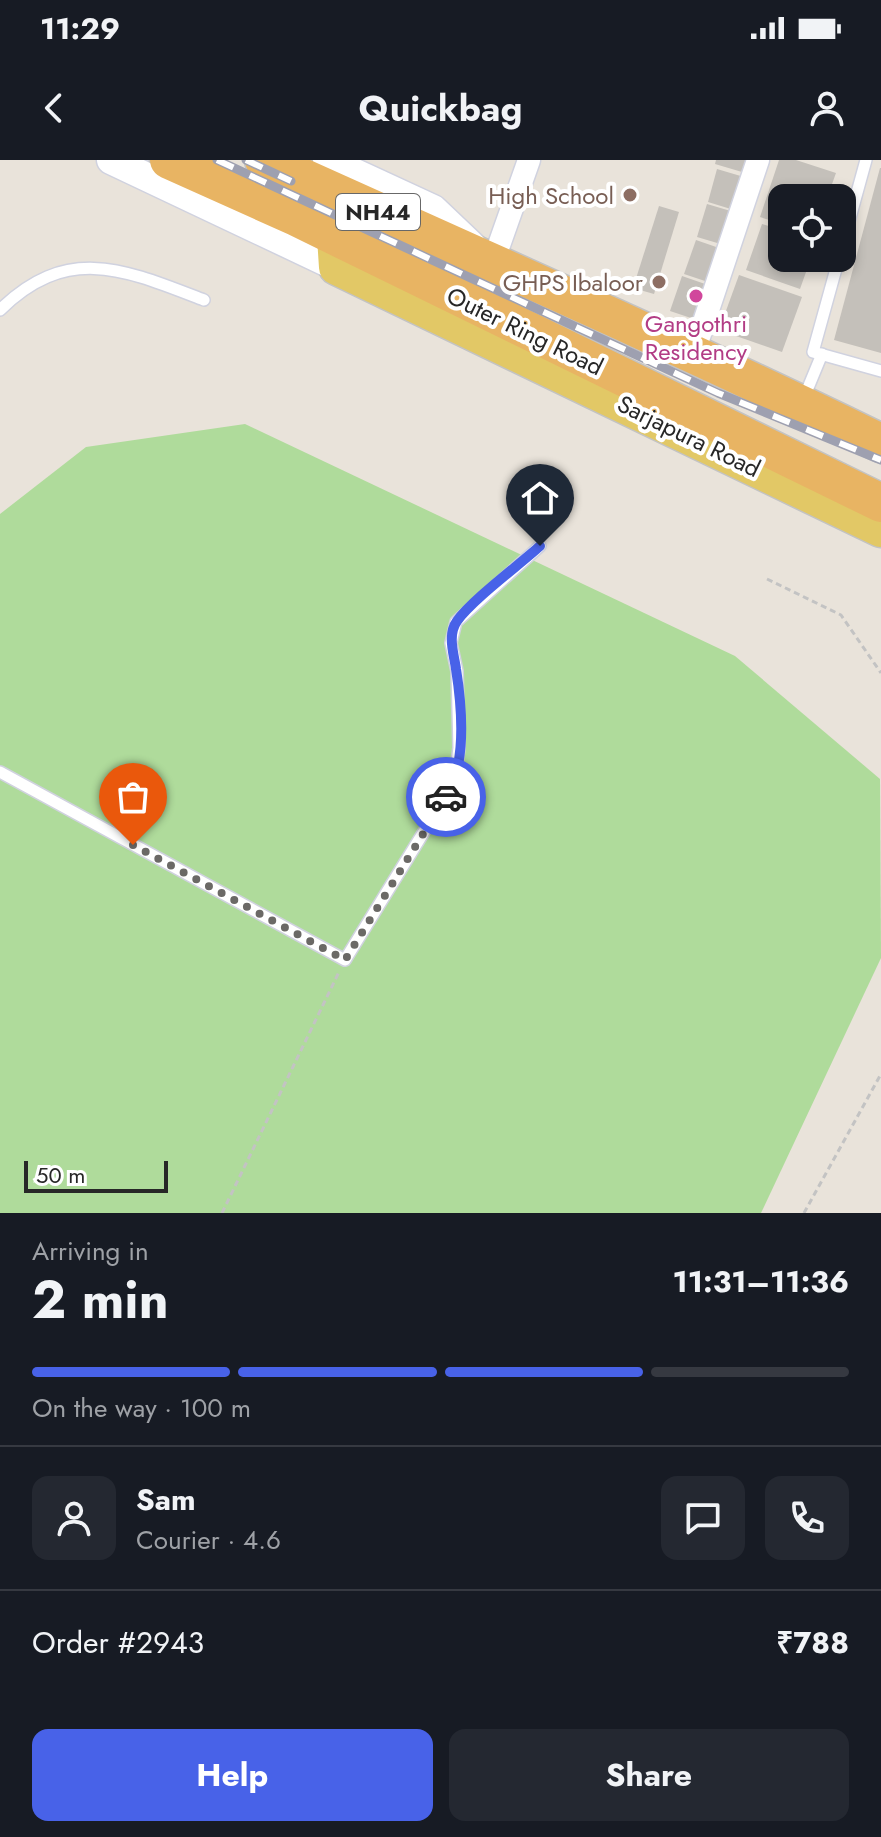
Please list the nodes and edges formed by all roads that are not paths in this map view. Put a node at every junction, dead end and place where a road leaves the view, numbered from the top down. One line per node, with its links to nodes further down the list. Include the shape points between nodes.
1 (111, 160): 9 (street, Sarjapura Road, via 238,218)
2 (169, 160): 9 (highway, Outer Ring Road / NH44)
3 (264, 160): 10 (highway, Outer Ring Road / NH44)
4 (327, 160): 10 (street, via 433,209)
5 (529, 160): 10 (street)
6 (758, 160): 14 (street)
7 (866, 160): 8 (lane)
8 (856, 196)
9 (336, 252): 19 (highway, Outer Ring Road / NH44); 20 (main road, Sarjapura Road)
10 (492, 265): 14 (highway, Outer Ring Road / NH44)
11 (835, 272): 15 (lane, via 813,352)
12 (204, 300): 13 (lane, via 130,272 76,268 25,286)
13 (0, 310)
14 (694, 352): 17 (highway, Outer Ring Road / NH44)
15 (822, 354): 16 (lane); 17 (lane)
16 (881, 371)
17 (801, 404): 18 (highway, Outer Ring Road / NH44)
18 (881, 443)
19 (881, 503)
20 (881, 529)
21 (540, 546): 22 (lane, via 456,622 451,643 459,748 454,783 345,960)
22 (0, 772)

